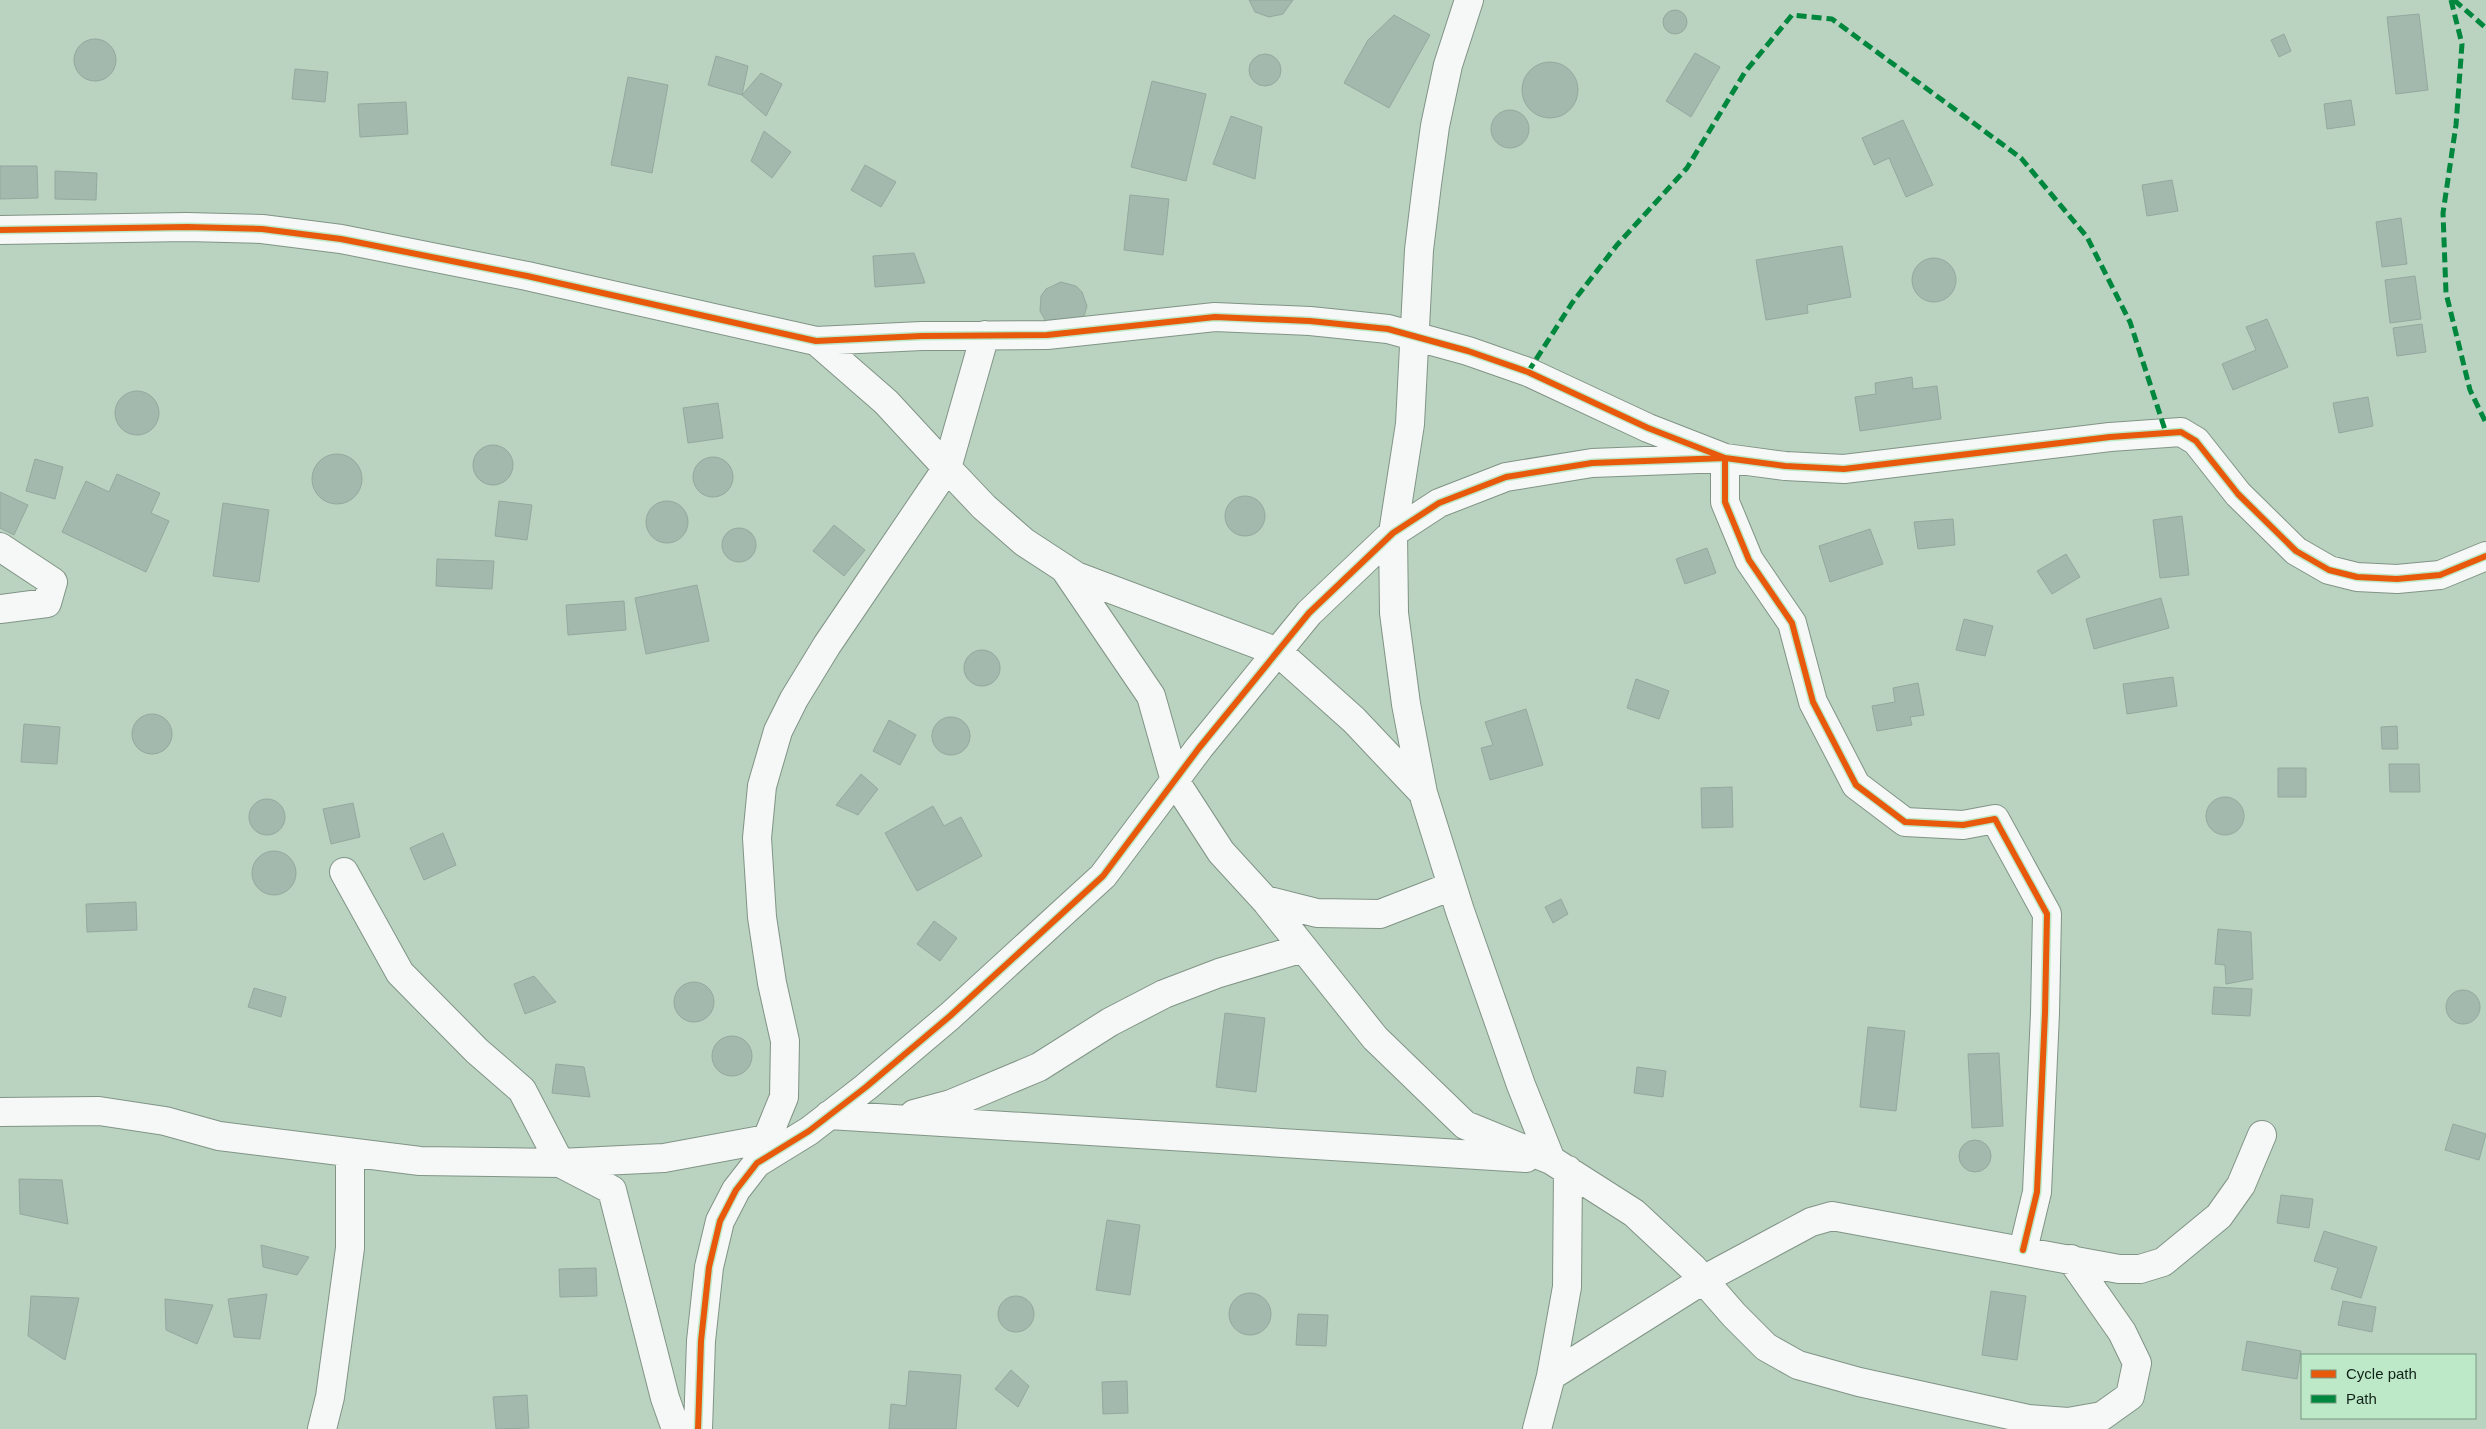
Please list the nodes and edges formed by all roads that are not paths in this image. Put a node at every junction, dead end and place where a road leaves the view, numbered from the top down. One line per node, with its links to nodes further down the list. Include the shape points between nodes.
1 (1469, 0): 4 (street, via 1448,64 1435,126 1419,250)
2 (0, 230): 5 (street, via 262,229 340,240 518,274)
3 (985, 335): 4 (street, via 1047,335 1215,317 1310,321 1388,329); 5 (street); 7 (street)
4 (1416, 336): 6 (street, via 1528,372 1648,428); 8 (street, via 1410,424)
5 (816, 341): 7 (street, via 886,402)
6 (1725, 458): 8 (street, via 1592,463 1506,477 1440,503); 10 (street, via 1844,469 2110,437 2181,432 2196,441 2238,494 2296,551 2329,570 2357,577 2396,579 2440,575); 28 (street, via 1725,502 1749,560 1792,622 1813,702 1856,784 1904,822 1963,825 1995,819 2046,914 2046,1013 2037,1192)
7 (947, 468): 11 (street, via 997,519 1024,542); 24 (street, via 794,699 778,731 762,786 757,838 762,917 785,1041 784,1097)
8 (1393, 533): 13 (street, via 1309,613); 15 (street, via 1394,613 1406,704)
9 (0, 547): 12 (street, via 53,582 47,603)
10 (2486, 556)
11 (1064, 568): 13 (street, via 1076,576); 14 (street, via 1151,696)
12 (0, 609)
13 (1278, 652): 14 (street); 15 (street, via 1354,720)
14 (1175, 781): 18 (street, via 1221,852); 21 (street, via 1103,876 956,1010)
15 (1423, 793): 17 (street)
16 (344, 872): 26 (street, via 400,973 476,1051 522,1090)
17 (1452, 886): 18 (street, via 1380,914 1317,913); 27 (street, via 1521,1086)
18 (1265, 900): 19 (street)
19 (1304, 948): 22 (street, via 1219,973 1164,994 1110,1022 1039,1066 951,1104); 27 (street, via 1375,1038 1465,1125)
20 (0, 1112): 25 (street, via 99,1111 165,1121 219,1136)
21 (829, 1115): 22 (street); 24 (street, via 809,1131)
22 (893, 1120): 27 (street, via 1249,1140)
23 (2262, 1135): 29 (street, via 2241,1185 2219,1216 2163,1262 2118,1269)
24 (762, 1151): 26 (street); 34 (street, via 720,1221 709,1267 701,1341)
25 (350, 1154): 26 (street, via 420,1161); 32 (street, via 350,1248 330,1397)
26 (560, 1163): 33 (street, via 612,1190 662,1388)
27 (1559, 1165): 30 (street, via 1634,1213); 31 (street, via 1567,1286)
28 (2023, 1250): 29 (street); 30 (street, via 1832,1216 1811,1222)
29 (2071, 1259): 30 (street, via 2122,1332 2136,1363 2130,1396 2102,1416 2068,1422 2028,1419 1859,1382 1798,1365 1766,1347)
30 (1703, 1280): 31 (street)
31 (1551, 1376): 35 (street)
32 (322, 1429)
33 (676, 1429)
34 (698, 1429)
35 (1538, 1429)

